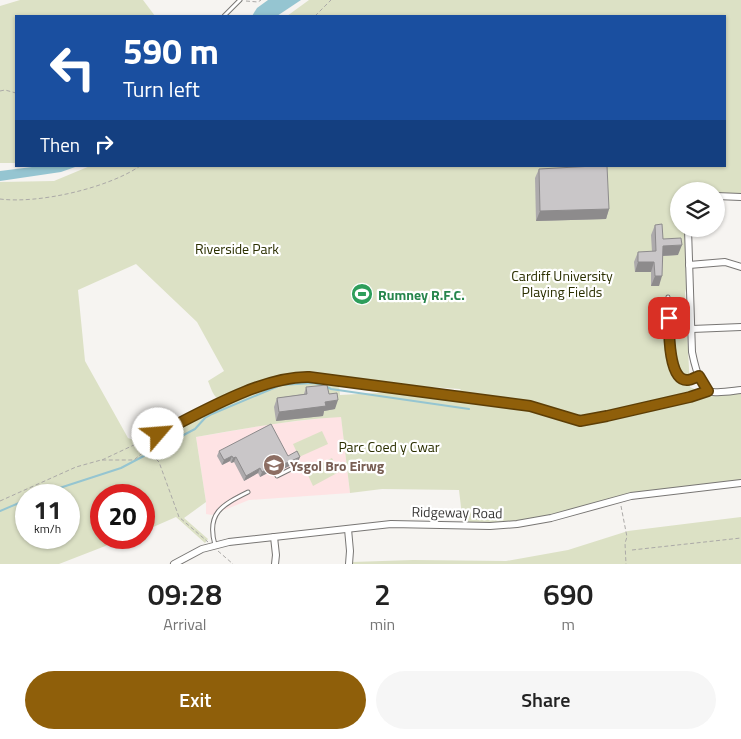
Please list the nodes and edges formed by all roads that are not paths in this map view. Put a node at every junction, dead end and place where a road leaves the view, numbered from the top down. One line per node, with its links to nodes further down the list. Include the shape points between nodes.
1 (240, 0): 2 (lane)
2 (225, 15)
3 (725, 196): 4 (street)
4 (741, 197)
5 (688, 237): 6 (street)
6 (689, 265): 7 (street, via 725,262); 10 (street)
7 (741, 267)
8 (668, 298): 11 (lane, via 674,367 683,380)
9 (741, 327): 10 (street)
10 (692, 328): 11 (street, via 693,357)
11 (699, 376): 13 (street)
12 (741, 390): 13 (street)
13 (708, 391): 14 (lane, via 580,421 530,406 288,377 225,400)
14 (158, 434)
15 (297, 466): 16 (lane)
16 (277, 476)
17 (741, 483): 19 (street, Ridgeway Road, via 646,494 517,524 401,524)
18 (248, 492): 21 (lane, via 224,504 213,518)
19 (348, 529): 20 (street, Ridgeway Road); 24 (street)
20 (274, 537): 21 (street, Ridgeway Road); 23 (street)
21 (214, 545): 22 (street, Ridgeway Road)
22 (174, 564)
23 (275, 564)
24 (349, 564)

